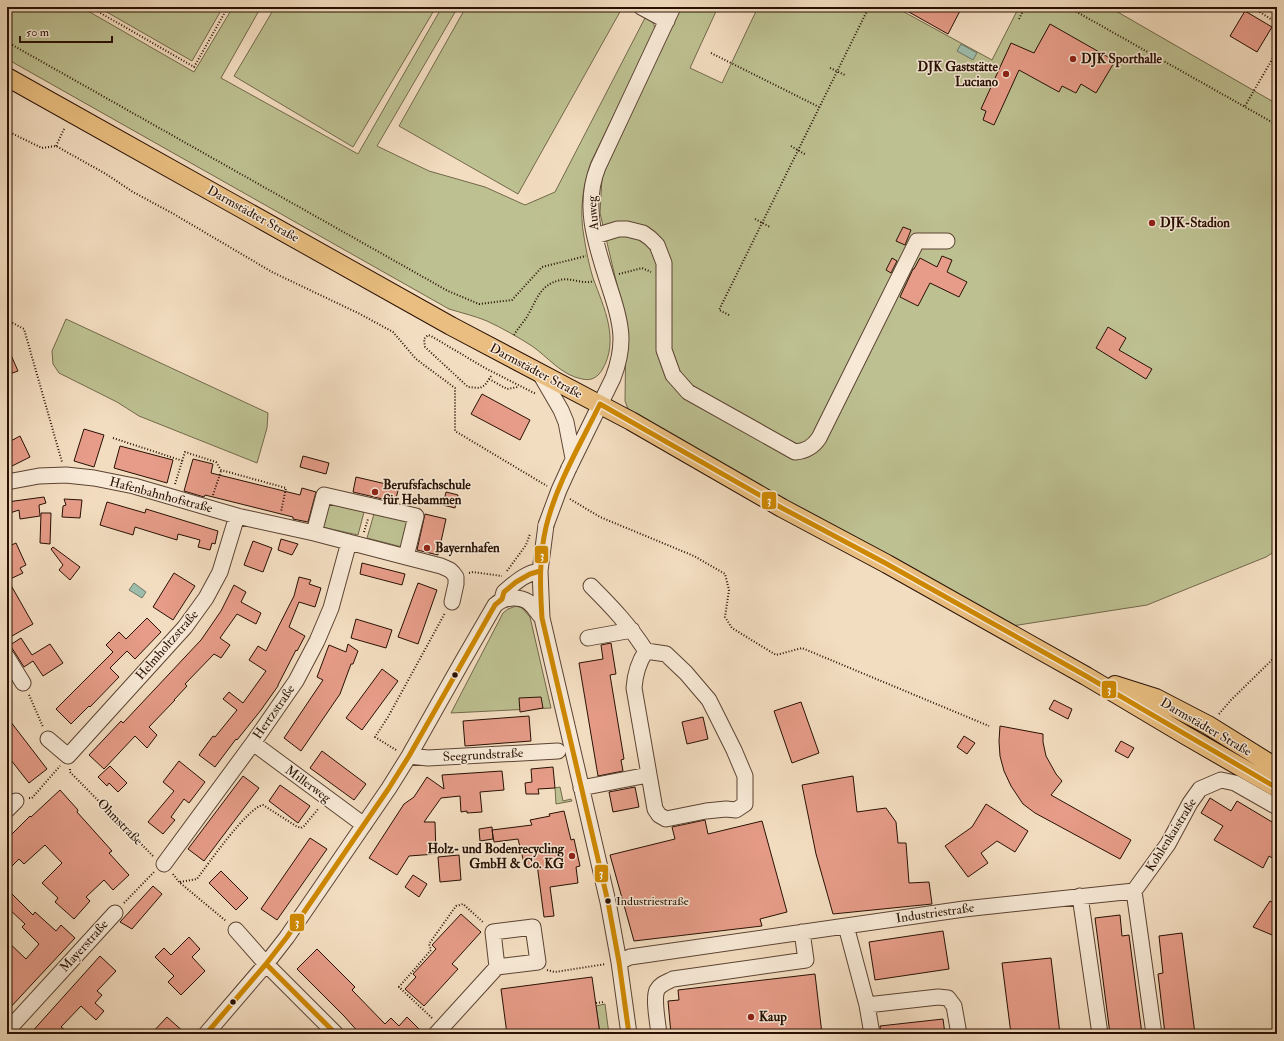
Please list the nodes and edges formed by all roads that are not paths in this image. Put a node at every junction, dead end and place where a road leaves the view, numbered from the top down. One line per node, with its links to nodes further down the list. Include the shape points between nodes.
1 (641, 7): 3 (street)
2 (673, 7): 3 (street, Auweg)
3 (666, 21): 5 (street, Auweg, via 594,177 590,205)
4 (7, 77): 7 (main road, Darmstädter Straße, via 451,326)
5 (595, 236): 6 (street, via 627,229 643,233 657,245 664,263 664,350 673,375 688,392 795,452 802,452 814,445 819,438 917,241); 8 (street, Auweg, via 617,310 621,338 618,365)
6 (946, 241)
7 (539, 372): 8 (main road, Darmstädter Straße); 9 (street, via 562,410)
8 (600, 404): 9 (street, Auweg); 24 (main road, Darmstädter Straße)
9 (571, 463): 15 (street, Auweg, bridge, via 546,525)
10 (7, 482): 11 (street, Hafenbahnhofstraße, via 39,476 94,478)
11 (237, 516): 12 (street, Hafenbahnhofstraße); 26 (street, Helmholtzstraße, via 220,572 206,598 185,627 68,756)
12 (314, 533): 13 (street, Hafenbahnhofstraße); 14 (street, via 324,495 416,516)
13 (355, 544): 14 (street, Hafenbahnhofstraße); 27 (street, Hertzstraße, via 317,641 296,681)
14 (406, 557): 18 (street, Hafenbahnhofstraße, via 450,570 456,577)
15 (540, 571): 17 (street, via 518,580 504,592); 19 (street, Auweg)
16 (591, 586): 20 (street)
17 (502, 599): 19 (street, via 525,599); 29 (street, via 495,605)
18 (452, 602)
19 (542, 618): 32 (street, Auweg)
20 (632, 630): 21 (street); 22 (street)
21 (588, 638)
22 (646, 651): 31 (street, via 635,673 634,688); 31 (street, via 666,654 709,700 745,776 745,804 736,810 706,811 666,819 655,809)
23 (7, 658): 25 (street)
24 (1086, 676): 30 (main road, Darmstädter Straße, via 1156,698); 33 (main road, Darmstädter Straße)
25 (24, 683)
26 (48, 739)
27 (253, 743): 35 (street, Millerweg); 36 (street, Hertzstraße)
28 (558, 751): 29 (street, Seegrundstraße, via 428,758)
29 (409, 756): 35 (street)
30 (1277, 768)
31 (648, 775): 32 (street)
32 (581, 788): 43 (street, Auweg, via 608,902)
33 (1277, 788)
34 (1277, 807): 37 (street, Kohlenkaistraße, via 1235,783 1221,780 1200,789 1168,844)
35 (364, 825): 44 (street)
36 (164, 864)
37 (1134, 890): 38 (street, Industriestraße); 56 (street)
38 (1080, 896): 40 (street, Industriestraße, via 964,908); 55 (street)
39 (115, 913): 48 (street, Mayerstraße)
40 (846, 926): 42 (street, Industriestraße); 46 (street)
41 (236, 930): 44 (street)
42 (802, 932): 43 (street, Industriestraße, via 630,957); 52 (street, via 806,960 673,979 662,984 657,989 656,997)
43 (619, 962): 51 (street, Auweg)
44 (266, 964): 49 (street); 50 (street)
45 (497, 967): 45 (street, via 538,962 534,927 493,932); 47 (street)
46 (868, 1005): 53 (street); 54 (street, via 948,998 954,1006)
47 (439, 1030)
48 (7, 1031)
49 (206, 1034)
50 (336, 1034)
51 (629, 1034)
52 (659, 1034)
53 (872, 1034)
54 (959, 1034)
55 (1100, 1034)
56 (1154, 1034)

